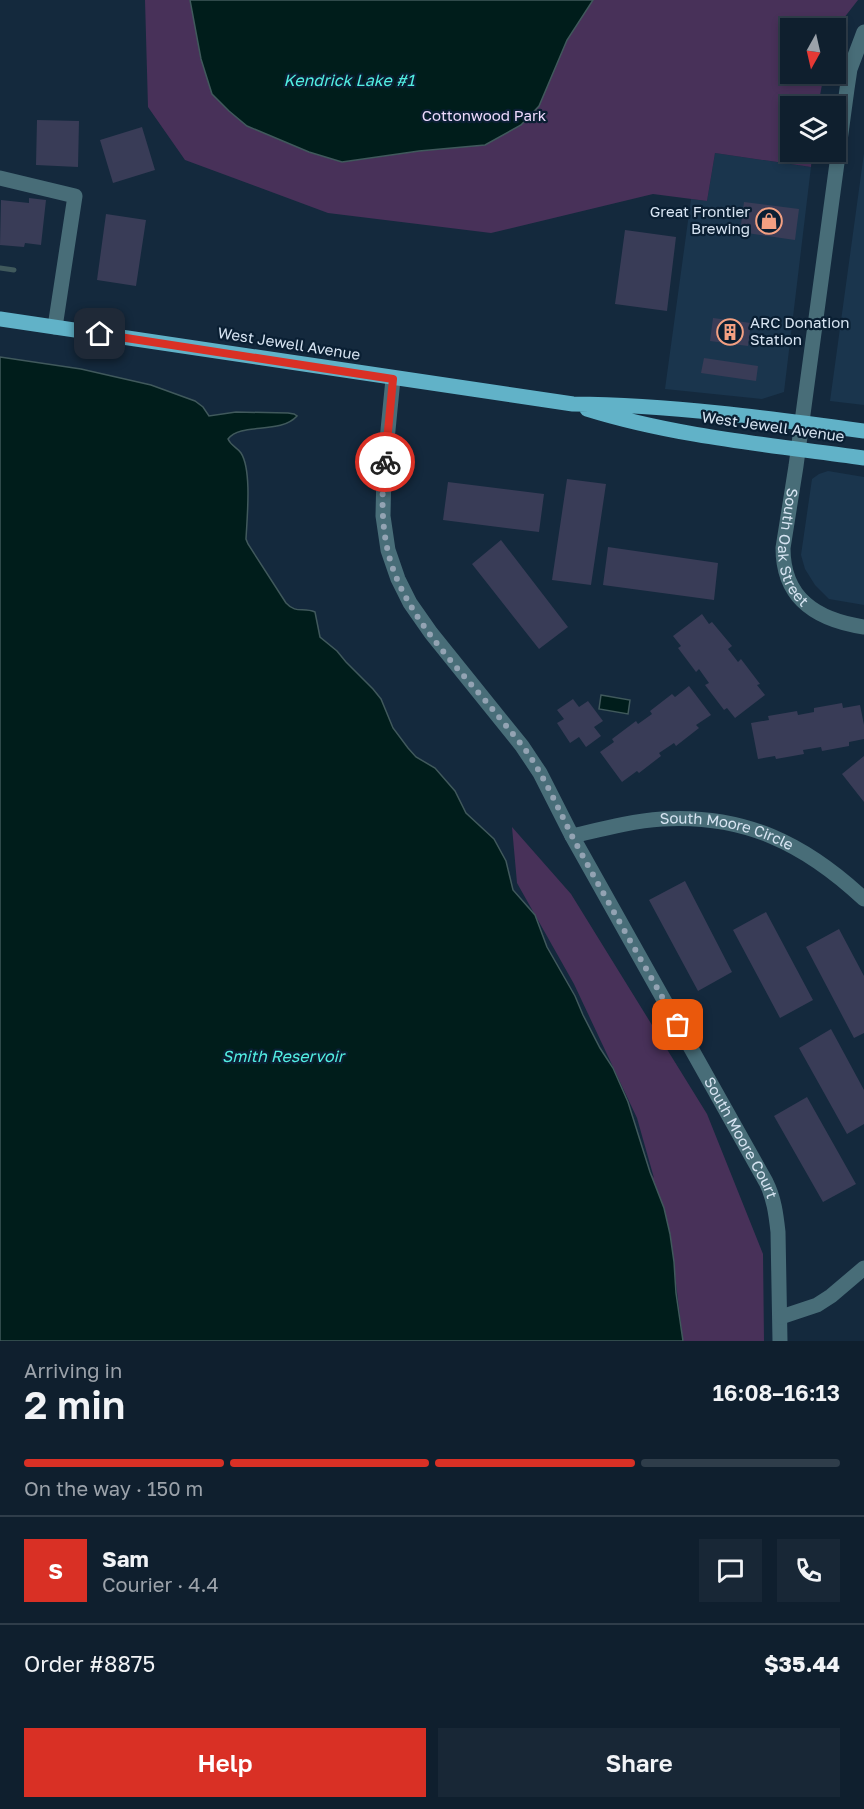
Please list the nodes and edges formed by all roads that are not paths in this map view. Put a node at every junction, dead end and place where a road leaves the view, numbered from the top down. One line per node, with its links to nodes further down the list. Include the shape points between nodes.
1 (864, 32): 7 (street, South Oak Street, via 850,69)
2 (0, 178): 4 (street, via 75,196)
3 (0, 319): 4 (main road, West Jewell Avenue)
4 (55, 327): 5 (main road, West Jewell Avenue)
5 (393, 379): 6 (main road, West Jewell Avenue); 12 (street, South Moore Court, via 383,516 388,550 398,579 430,633 533,761)
6 (573, 404): 7 (main road, West Jewell Avenue, via 649,407); 9 (main road, West Jewell Avenue, via 654,427)
7 (801, 423): 8 (main road, West Jewell Avenue); 9 (street, South Oak Street)
8 (864, 431)
9 (798, 449): 10 (main road, West Jewell Avenue); 11 (street, South Oak Street, via 783,548 791,587 810,609)
10 (864, 458)
11 (864, 627)
12 (572, 836): 13 (street, South Moore Circle, via 661,819 730,824 796,848 832,871); 15 (street, South Moore Court, via 770,1191 778,1232)
13 (864, 899)
14 (864, 1268): 15 (street, via 817,1305)
15 (781, 1317): 16 (street, South Moore Court)
16 (780, 1341)

